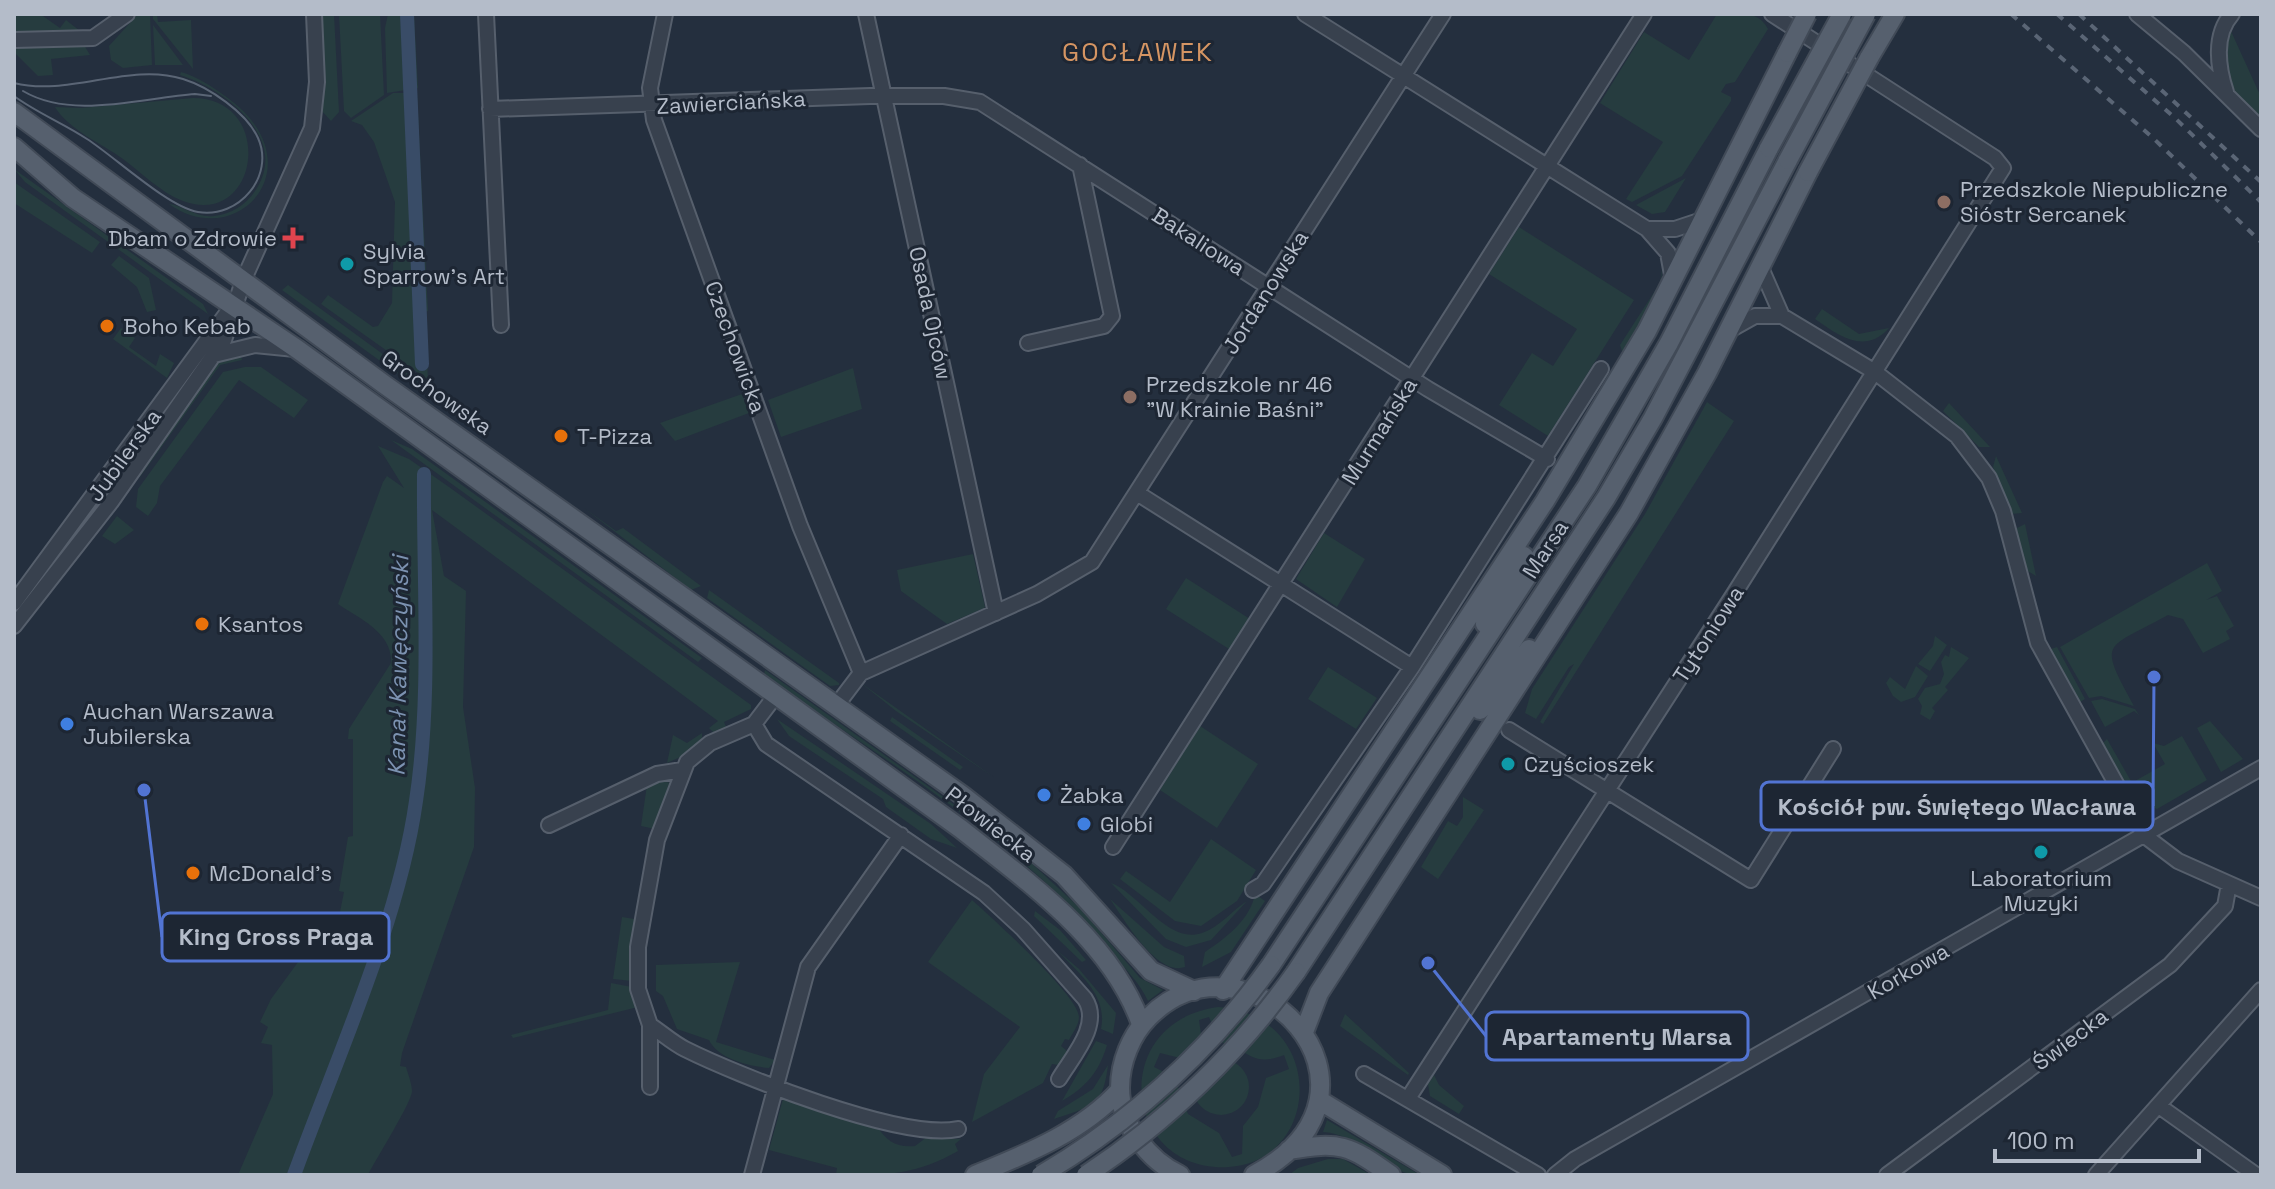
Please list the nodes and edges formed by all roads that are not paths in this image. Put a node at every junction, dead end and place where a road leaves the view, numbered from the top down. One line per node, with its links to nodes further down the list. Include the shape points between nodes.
1 (127, 14): 16 (street, via 105,33 87,38)
2 (314, 14): 31 (street, Jubilerska, via 317,82 312,128)
3 (486, 14): 22 (street)
4 (665, 14): 21 (street, Czechowicka)
5 (866, 14): 19 (street, Osada Ojców)
6 (1305, 14): 17 (street)
7 (1443, 14): 17 (street, Jordanowska)
8 (1644, 14): 27 (street, Murmańska)
9 (1772, 14): 42 (street, Tytoniowa, via 2003,168)
10 (1807, 14): 28 (main road, Marsa, bridge)
11 (1842, 14): 52 (main road, Marsa, bridge, via 1635,406)
12 (1866, 14): 59 (main road, Marsa, bridge, via 1653,418)
13 (1895, 14): 30 (main road, bridge)
14 (2137, 14): 18 (street)
15 (2232, 14): 18 (street, via 2218,52)
16 (14, 40)
17 (1404, 75): 27 (street); 33 (street, Jordanowska)
18 (2227, 93): 24 (street)
19 (884, 96): 20 (street, Zawierciańska); 21 (street, Zawierciańska); 49 (street, Osada Ojców)
20 (972, 100): 26 (street, Bakaliowa)
21 (651, 105): 22 (street, Zawierciańska); 54 (street, Czechowicka, via 800,526)
22 (490, 109): 36 (street)
23 (14, 112): 31 (main road, Grochowska)
24 (2260, 127)
25 (14, 147): 34 (main road, via 73,198)
26 (1080, 165): 33 (street, Bakaliowa); 38 (street, via 1112,316 1104,326)
27 (1546, 167): 29 (street); 43 (street, Murmańska)
28 (1705, 219): 29 (street, via 1675,229); 32 (main road, Marsa)
29 (1647, 229): 32 (street, via 1668,253)
30 (1761, 268): 35 (street); 37 (main road)
31 (243, 281): 34 (street, Jubilerska); 56 (main road, Grochowska)
32 (1673, 281): 46 (main road, Marsa)
33 (1270, 286): 43 (street, Bakaliowa); 45 (street, Jordanowska)
34 (233, 306): 39 (main road); 40 (street, Jubilerska, via 224,340); 48 (street, Jubilerska)
35 (1782, 316): 37 (street, via 1748,318); 42 (street)
36 (501, 325)
37 (1727, 333): 50 (main road, via 1629,513)
38 (1028, 343)
39 (297, 349): 40 (street, via 255,345); 55 (main road)
40 (213, 356): 51 (street, Jubilerska, via 111,502)
41 (1601, 369): 44 (street)
42 (1875, 372): 63 (street, Tytoniowa); 66 (street, via 1957,436 1989,478 2003,511 2038,643)
43 (1412, 378): 44 (street, Bakaliowa); 47 (street, Murmańska)
44 (1547, 459): 53 (street)
45 (1137, 493): 47 (street); 49 (street, Jordanowska, via 1092,562)
46 (1545, 501): 52 (main road, via 1534,540 1487,620); 71 (main road, Marsa)
47 (1281, 585): 53 (street); 67 (street, Murmańska)
48 (14, 603)
49 (996, 613): 54 (street, Jordanowska)
50 (1560, 622): 59 (main road, via 1531,645 1504,685); 76 (main road, via 1319,993)
51 (14, 626)
52 (1473, 661): 89 (main road, Marsa, bridge, via 1271,965 1198,1052 1115,1125)
53 (1412, 667): 69 (street, via 1263,884)
54 (861, 673): 56 (street, Jordanowska)
55 (776, 695): 57 (street); 74 (main road, Płowiecka, via 961,829 1054,907 1118,976)
56 (836, 706): 73 (main road, Płowiecka, via 1064,875 1151,971)
57 (754, 724): 62 (street, via 705,746); 65 (street, via 766,744)
58 (1509, 730): 63 (street)
59 (1448, 744): 90 (main road, Marsa, bridge, via 1259,1021 1154,1124)
60 (1833, 749): 63 (street, via 1751,880)
61 (2261, 768): 66 (street, Korkowa)
62 (682, 770): 64 (street, via 657,774); 75 (street, via 657,840 639,926 638,989)
63 (1607, 789): 82 (street, Tytoniowa)
64 (549, 825)
65 (901, 835): 78 (street, via 1002,908 1089,1003 1090,1024); 80 (street, via 808,967)
66 (2145, 836): 68 (street, via 2178,861); 96 (street, Korkowa)
67 (1113, 847)
68 (2229, 884): 70 (street); 97 (street, Świecka, via 2225,906 2170,965)
69 (1253, 890)
70 (2261, 898)
71 (1223, 990): 73 (main road); 76 (main road, via 1273,1003)
72 (2261, 990): 84 (street)
73 (1194, 991): 74 (main road, via 1165,1004)
74 (1141, 1024): 81 (main road, via 1125,1055)
75 (650, 1025): 79 (street); 80 (street, via 682,1047)
76 (1304, 1032): 83 (main road, via 1319,1066)
77 (1364, 1074): 82 (street)
78 (1059, 1079)
79 (650, 1087)
80 (777, 1087): 85 (street, via 913,1130); 87 (street)
81 (1120, 1090): 88 (main road, via 1086,1120); 91 (main road, via 1136,1135 1153,1157)
82 (1409, 1097): 95 (street)
83 (1319, 1100): 86 (main road); 94 (main road)
84 (2159, 1106): 98 (street); 99 (street)
85 (958, 1129)
86 (1289, 1150): 92 (main road); 93 (main road, via 1342,1145)
87 (752, 1175)
88 (975, 1175)
89 (1041, 1175)
90 (1086, 1175)
91 (1180, 1175)
92 (1254, 1175)
93 (1391, 1175)
94 (1442, 1175)
95 (1538, 1175)
96 (1555, 1175)
97 (1887, 1175)
98 (2096, 1175)
99 (2256, 1175)

